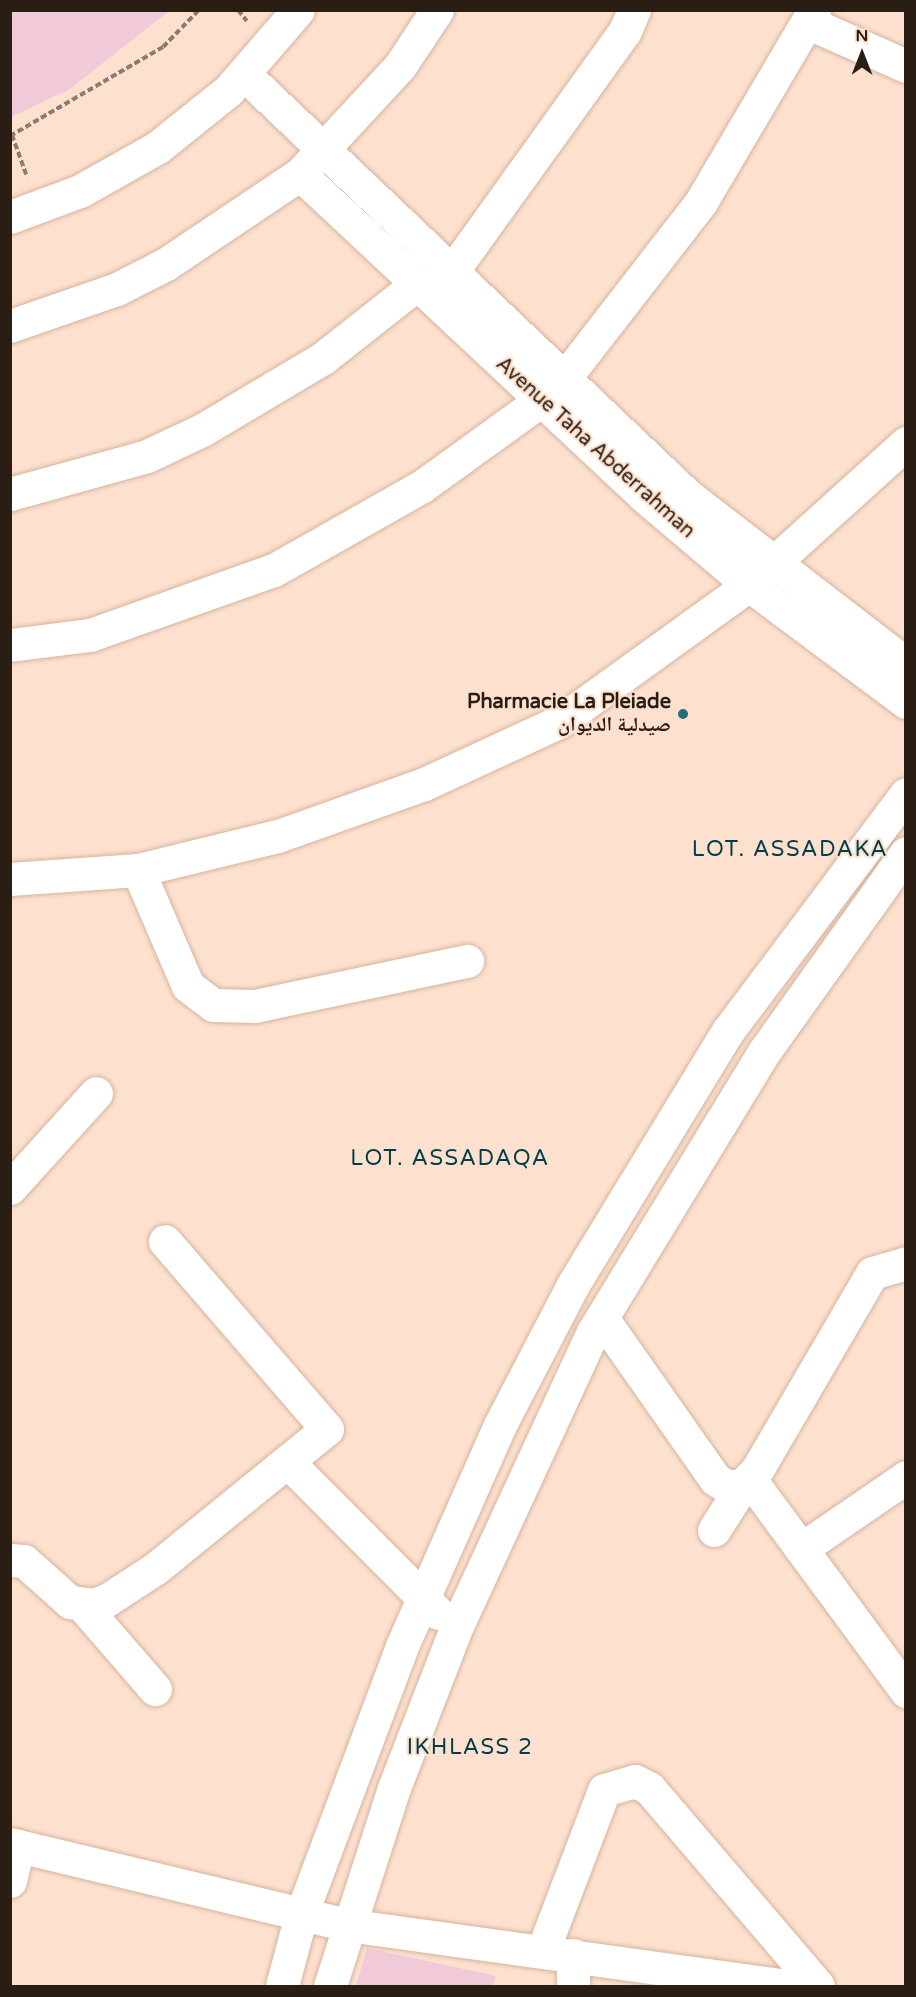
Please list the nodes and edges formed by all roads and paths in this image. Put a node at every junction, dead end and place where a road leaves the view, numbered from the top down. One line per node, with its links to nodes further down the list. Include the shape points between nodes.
1 (199, 10): 8 (path, via 163,47)
2 (298, 10): 7 (street)
3 (437, 10): 9 (street, via 400,66)
4 (634, 10): 12 (street, via 625,31)
5 (812, 17): 6 (street); 15 (street, via 701,202)
6 (906, 66)
7 (244, 74): 9 (street, Avenue Taha Abderrahman); 11 (street, via 158,147 80,191)
8 (11, 135): 11 (path)
9 (322, 150): 10 (street); 12 (street, Avenue Taha Abderrahman)
10 (300, 174): 13 (street, Avenue Taha Abderrahman); 14 (street, via 166,264 96,297)
11 (24, 212)
12 (451, 273): 15 (street, Avenue Taha Abderrahman)
13 (417, 284): 15 (street, Avenue Taha Abderrahman); 17 (street, via 323,358 204,429 147,456)
14 (10, 326)
15 (551, 391): 18 (street, Avenue Taha Abderrahman); 19 (street, Avenue Taha Abderrahman); 20 (street, via 421,487 274,570 90,634)
16 (906, 443): 18 (street)
17 (10, 494)
18 (772, 564): 19 (street); 21 (street, Avenue Taha Abderrahman)
19 (749, 585): 22 (street, Avenue Taha Abderrahman); 25 (street, via 559,722 424,784 278,836)
20 (10, 645)
21 (906, 664)
22 (906, 702)
23 (906, 794): 39 (street, via 742,1012 645,1159 500,1425)
24 (906, 853): 32 (street, via 764,1052)
25 (138, 870): 26 (street); 27 (street, via 188,986 213,1005 255,1006)
26 (10, 879)
27 (466, 961)
28 (96, 1093): 29 (street)
29 (10, 1188)
30 (165, 1241): 33 (street, via 327,1429)
31 (906, 1263): 35 (street, via 872,1273)
32 (602, 1318): 35 (street, via 715,1479 726,1486); 41 (street)
33 (289, 1463): 39 (street); 40 (street, via 137,1583 107,1600)
34 (906, 1477): 37 (street)
35 (746, 1482): 36 (street); 37 (street)
36 (714, 1530)
37 (801, 1549): 43 (street)
38 (10, 1560): 40 (street, via 24,1560 70,1602)
39 (423, 1600): 41 (street); 46 (street)
40 (83, 1606): 42 (street)
41 (456, 1628): 47 (street)
42 (155, 1689)
43 (906, 1691)
44 (14, 1845): 45 (street); 46 (street)
45 (10, 1881)
46 (301, 1915): 47 (street); 49 (street)
47 (347, 1924): 48 (street); 50 (street)
48 (563, 1964): 51 (street); 52 (street, via 604,1790 634,1781 649,1788)
49 (282, 1986)
50 (330, 1986)
51 (786, 1986)
52 (818, 1986)

